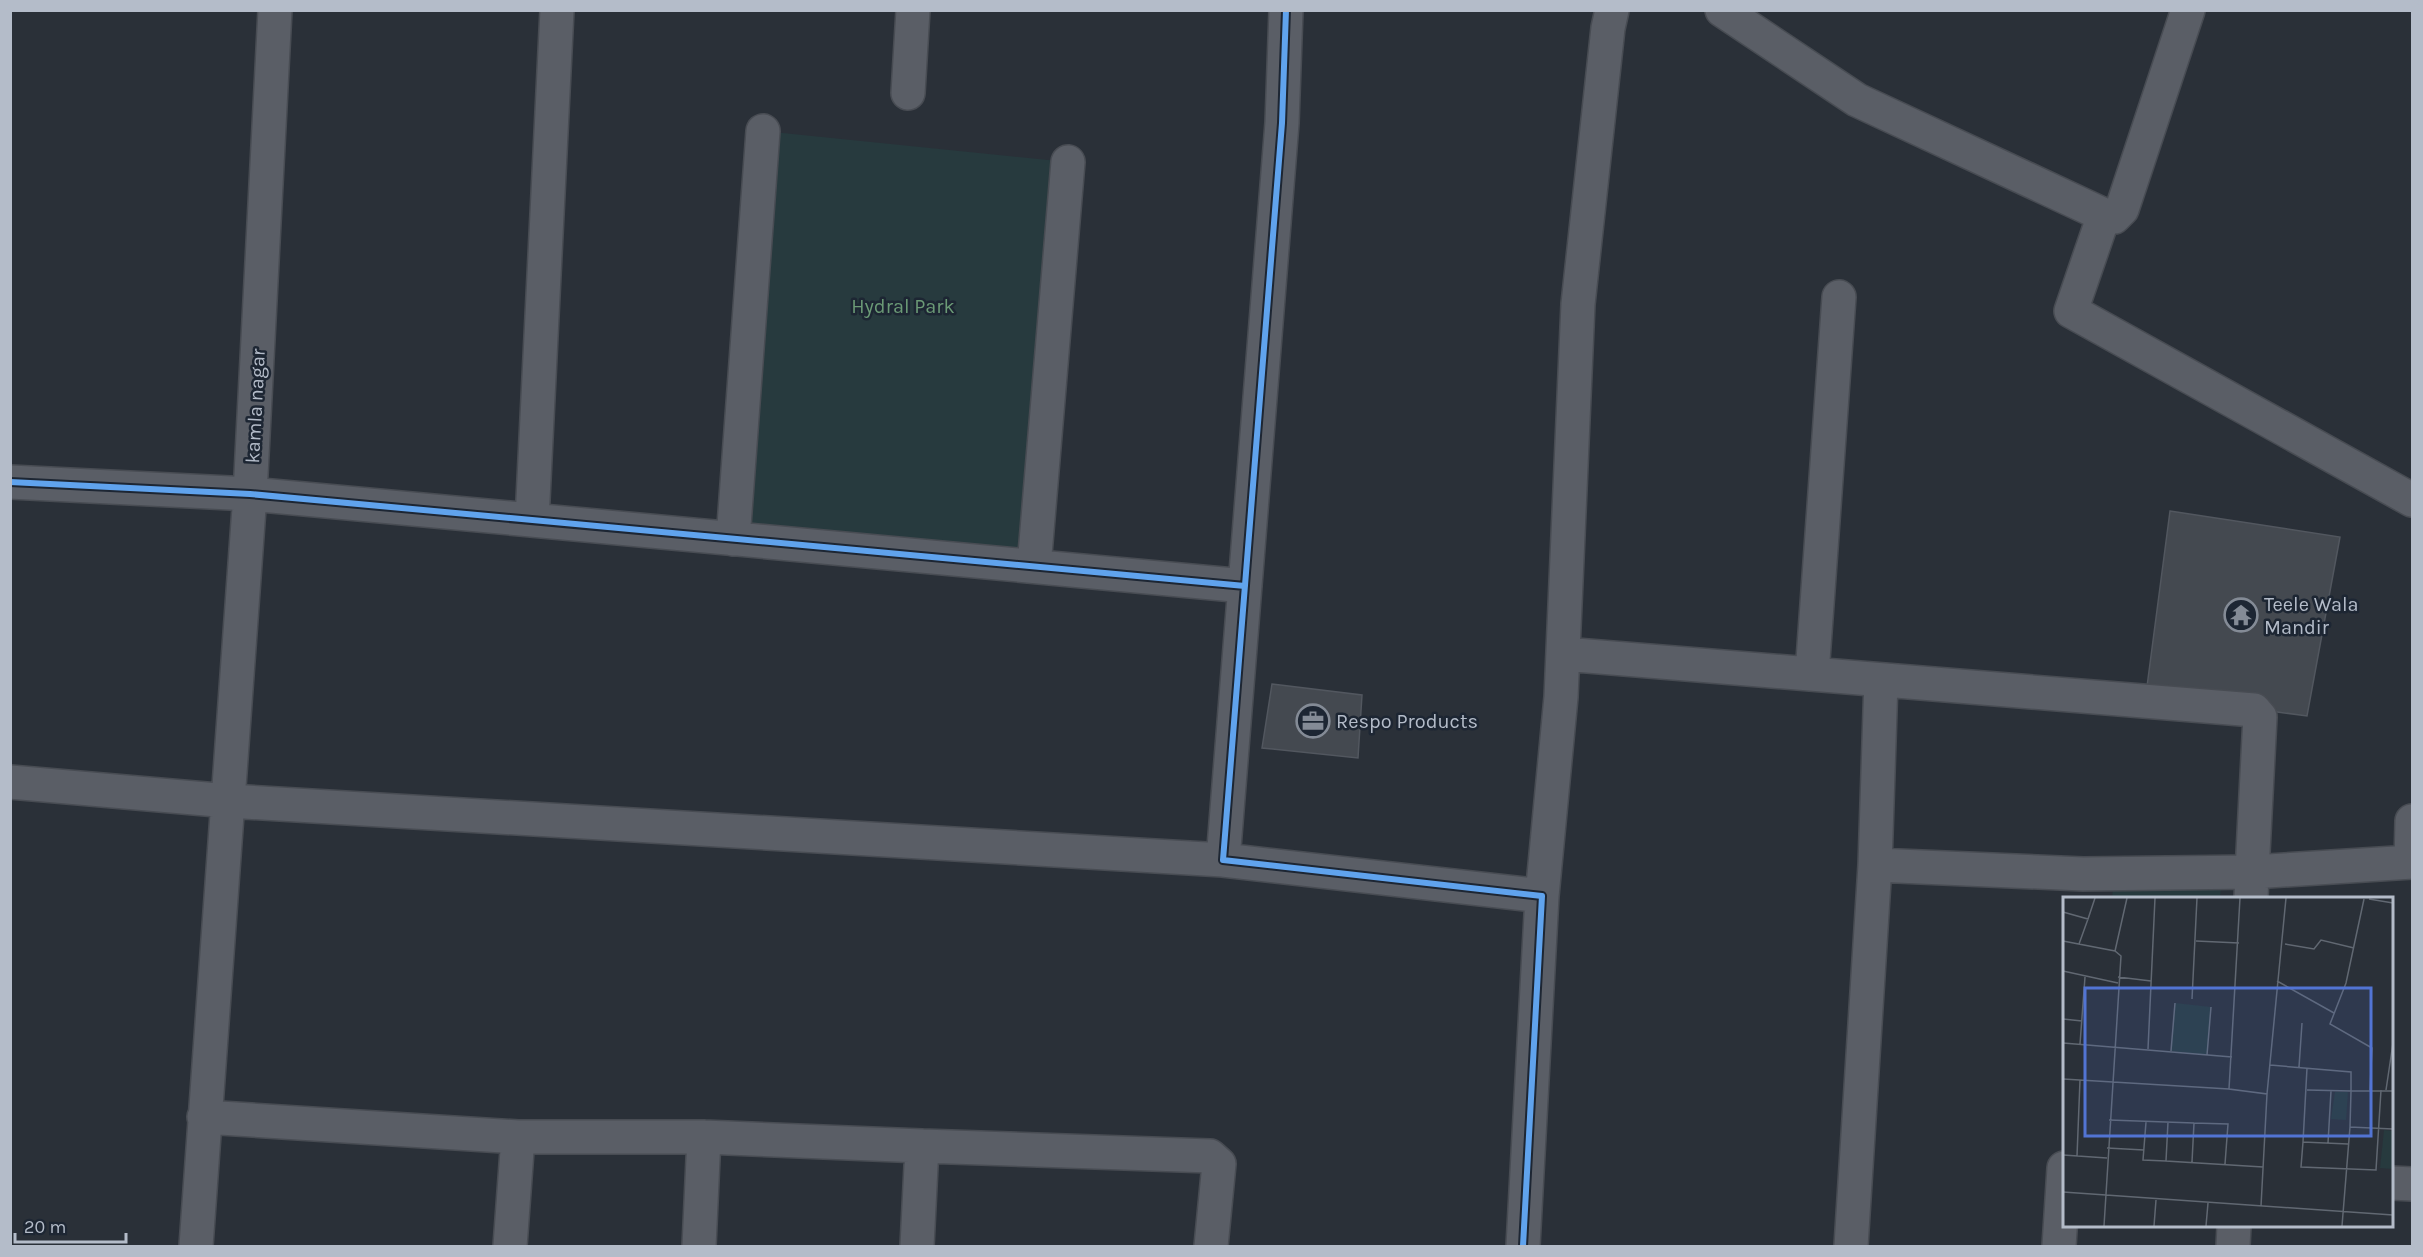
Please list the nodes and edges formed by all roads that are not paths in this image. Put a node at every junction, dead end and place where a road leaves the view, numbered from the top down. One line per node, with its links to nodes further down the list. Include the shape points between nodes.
1 (275, 10): 14 (street, kamla nagar)
2 (557, 10): 16 (street)
3 (913, 10): 8 (street)
4 (1286, 10): 19 (street, via 1282,123)
5 (1612, 10): 20 (street, via 1578,304)
6 (1722, 10): 11 (street, via 1857,100)
7 (2188, 10): 11 (street, via 2122,209 2114,217)
8 (908, 93)
9 (763, 131): 17 (street)
10 (1068, 162): 18 (street)
11 (2104, 215): 15 (street, via 2070,311)
12 (1839, 297): 21 (street)
13 (10, 482): 14 (street)
14 (250, 494): 16 (street); 24 (street, kamla nagar)
15 (2412, 500)
16 (532, 520): 17 (street)
17 (733, 538): 18 (street)
18 (1034, 566): 19 (street)
19 (1245, 585): 26 (street)
20 (1563, 654): 21 (street); 31 (street)
21 (1812, 674): 22 (street)
22 (1881, 680): 28 (street); 29 (street, via 2254,710 2260,717)
23 (10, 783): 24 (street)
24 (229, 801): 26 (street); 32 (street, kamla nagar)
25 (2412, 821): 27 (street)
26 (1223, 860): 31 (street)
27 (2412, 862): 29 (street)
28 (1875, 865): 30 (street); 46 (street)
29 (2252, 885): 30 (street)
30 (2082, 886)
31 (1542, 896): 45 (street)
32 (204, 1117): 33 (street); 40 (street, kamla nagar)
33 (518, 1137): 34 (street); 41 (street)
34 (704, 1137): 35 (street); 42 (street)
35 (922, 1146): 43 (street); 44 (street, via 1210,1156 1219,1164)
36 (2393, 1183): 37 (street)
37 (2412, 1184)
38 (2063, 1188): 47 (street)
39 (2234, 1227): 48 (street)
40 (196, 1246)
41 (510, 1246)
42 (699, 1246)
43 (917, 1246)
44 (1212, 1246)
45 (1523, 1246)
46 (1851, 1246)
47 (2060, 1246)
48 (2233, 1246)

